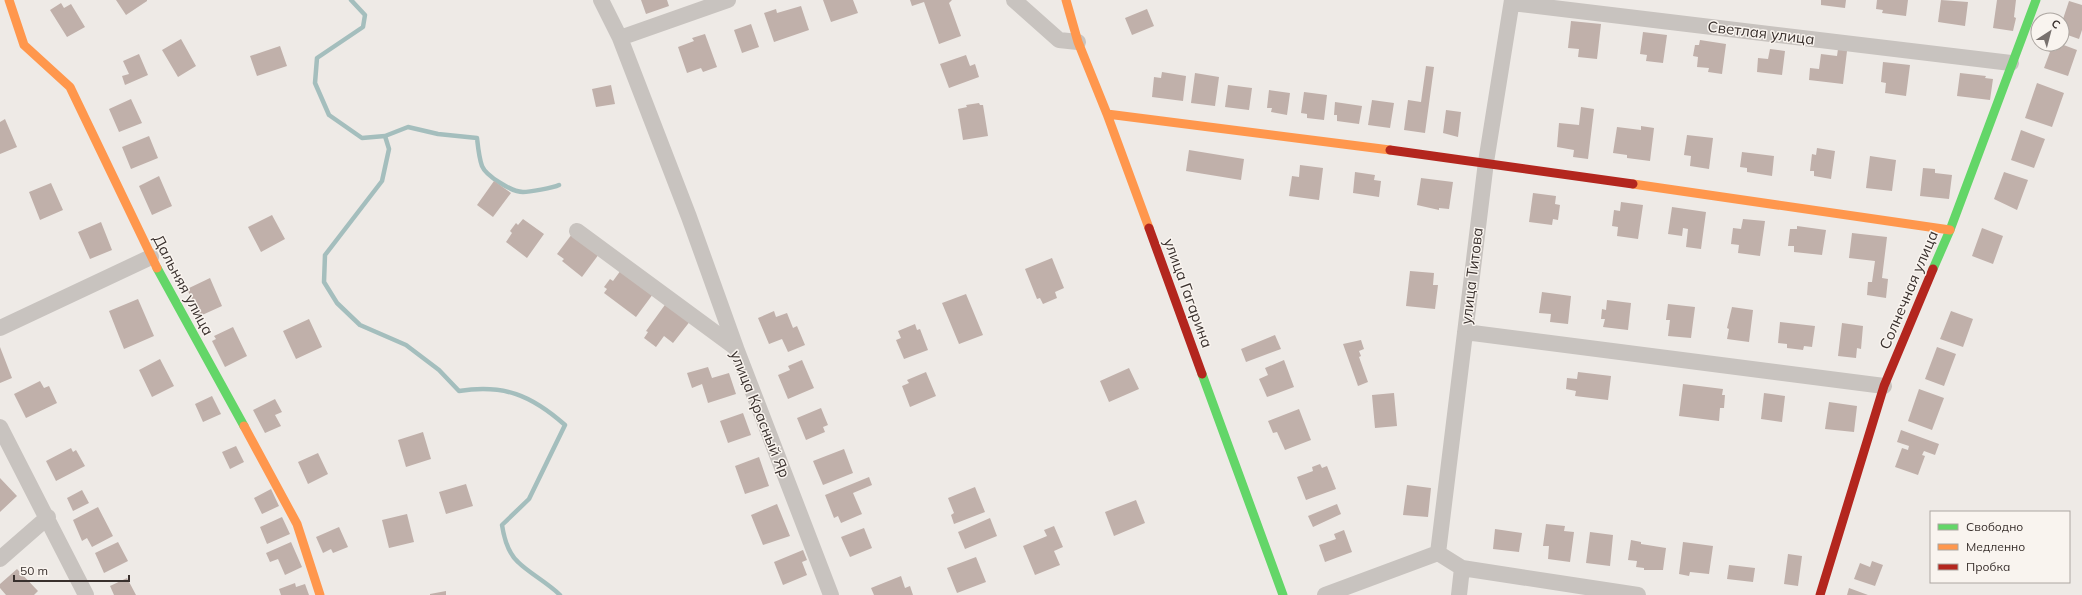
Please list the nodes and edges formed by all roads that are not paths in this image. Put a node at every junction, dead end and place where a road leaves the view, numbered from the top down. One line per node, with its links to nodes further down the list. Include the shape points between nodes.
1 (9, 0): 15 (street, Дальняя улица, via 24,45 70,87)
2 (601, 0): 8 (street)
3 (728, 0): 8 (street)
4 (1014, 0): 9 (street, via 1059,40)
5 (1066, 0): 9 (street, улица Гагарина)
6 (2036, 0): 10 (street, Солнечная улица)
7 (1512, 2): 10 (street, Светлая улица); 12 (street, улица Титова)
8 (620, 38): 18 (street)
9 (1078, 42): 11 (street, улица Гагарина)
10 (2011, 63): 13 (street, Солнечная улица)
11 (1107, 114): 12 (street); 28 (street, улица Гагарина)
12 (1486, 162): 13 (street); 17 (street, улица Титова)
13 (1950, 230): 19 (street, Солнечная улица)
14 (577, 231): 18 (street, улица Красный Яр)
15 (151, 257): 16 (street); 26 (street, Дальняя улица, via 297,524)
16 (0, 328)
17 (1465, 332): 19 (street); 22 (street, улица Титова)
18 (736, 348): 27 (street, улица Красный Яр)
19 (1884, 386): 32 (street, Солнечная улица)
20 (0, 427): 21 (street)
21 (48, 517): 23 (street); 25 (street)
22 (1438, 553): 24 (street); 29 (street)
23 (0, 558)
24 (1462, 568): 30 (street); 31 (street)
25 (86, 595)
26 (320, 595)
27 (831, 595)
28 (1283, 595)
29 (1325, 595)
30 (1459, 595)
31 (1638, 595)
32 (1820, 595)

